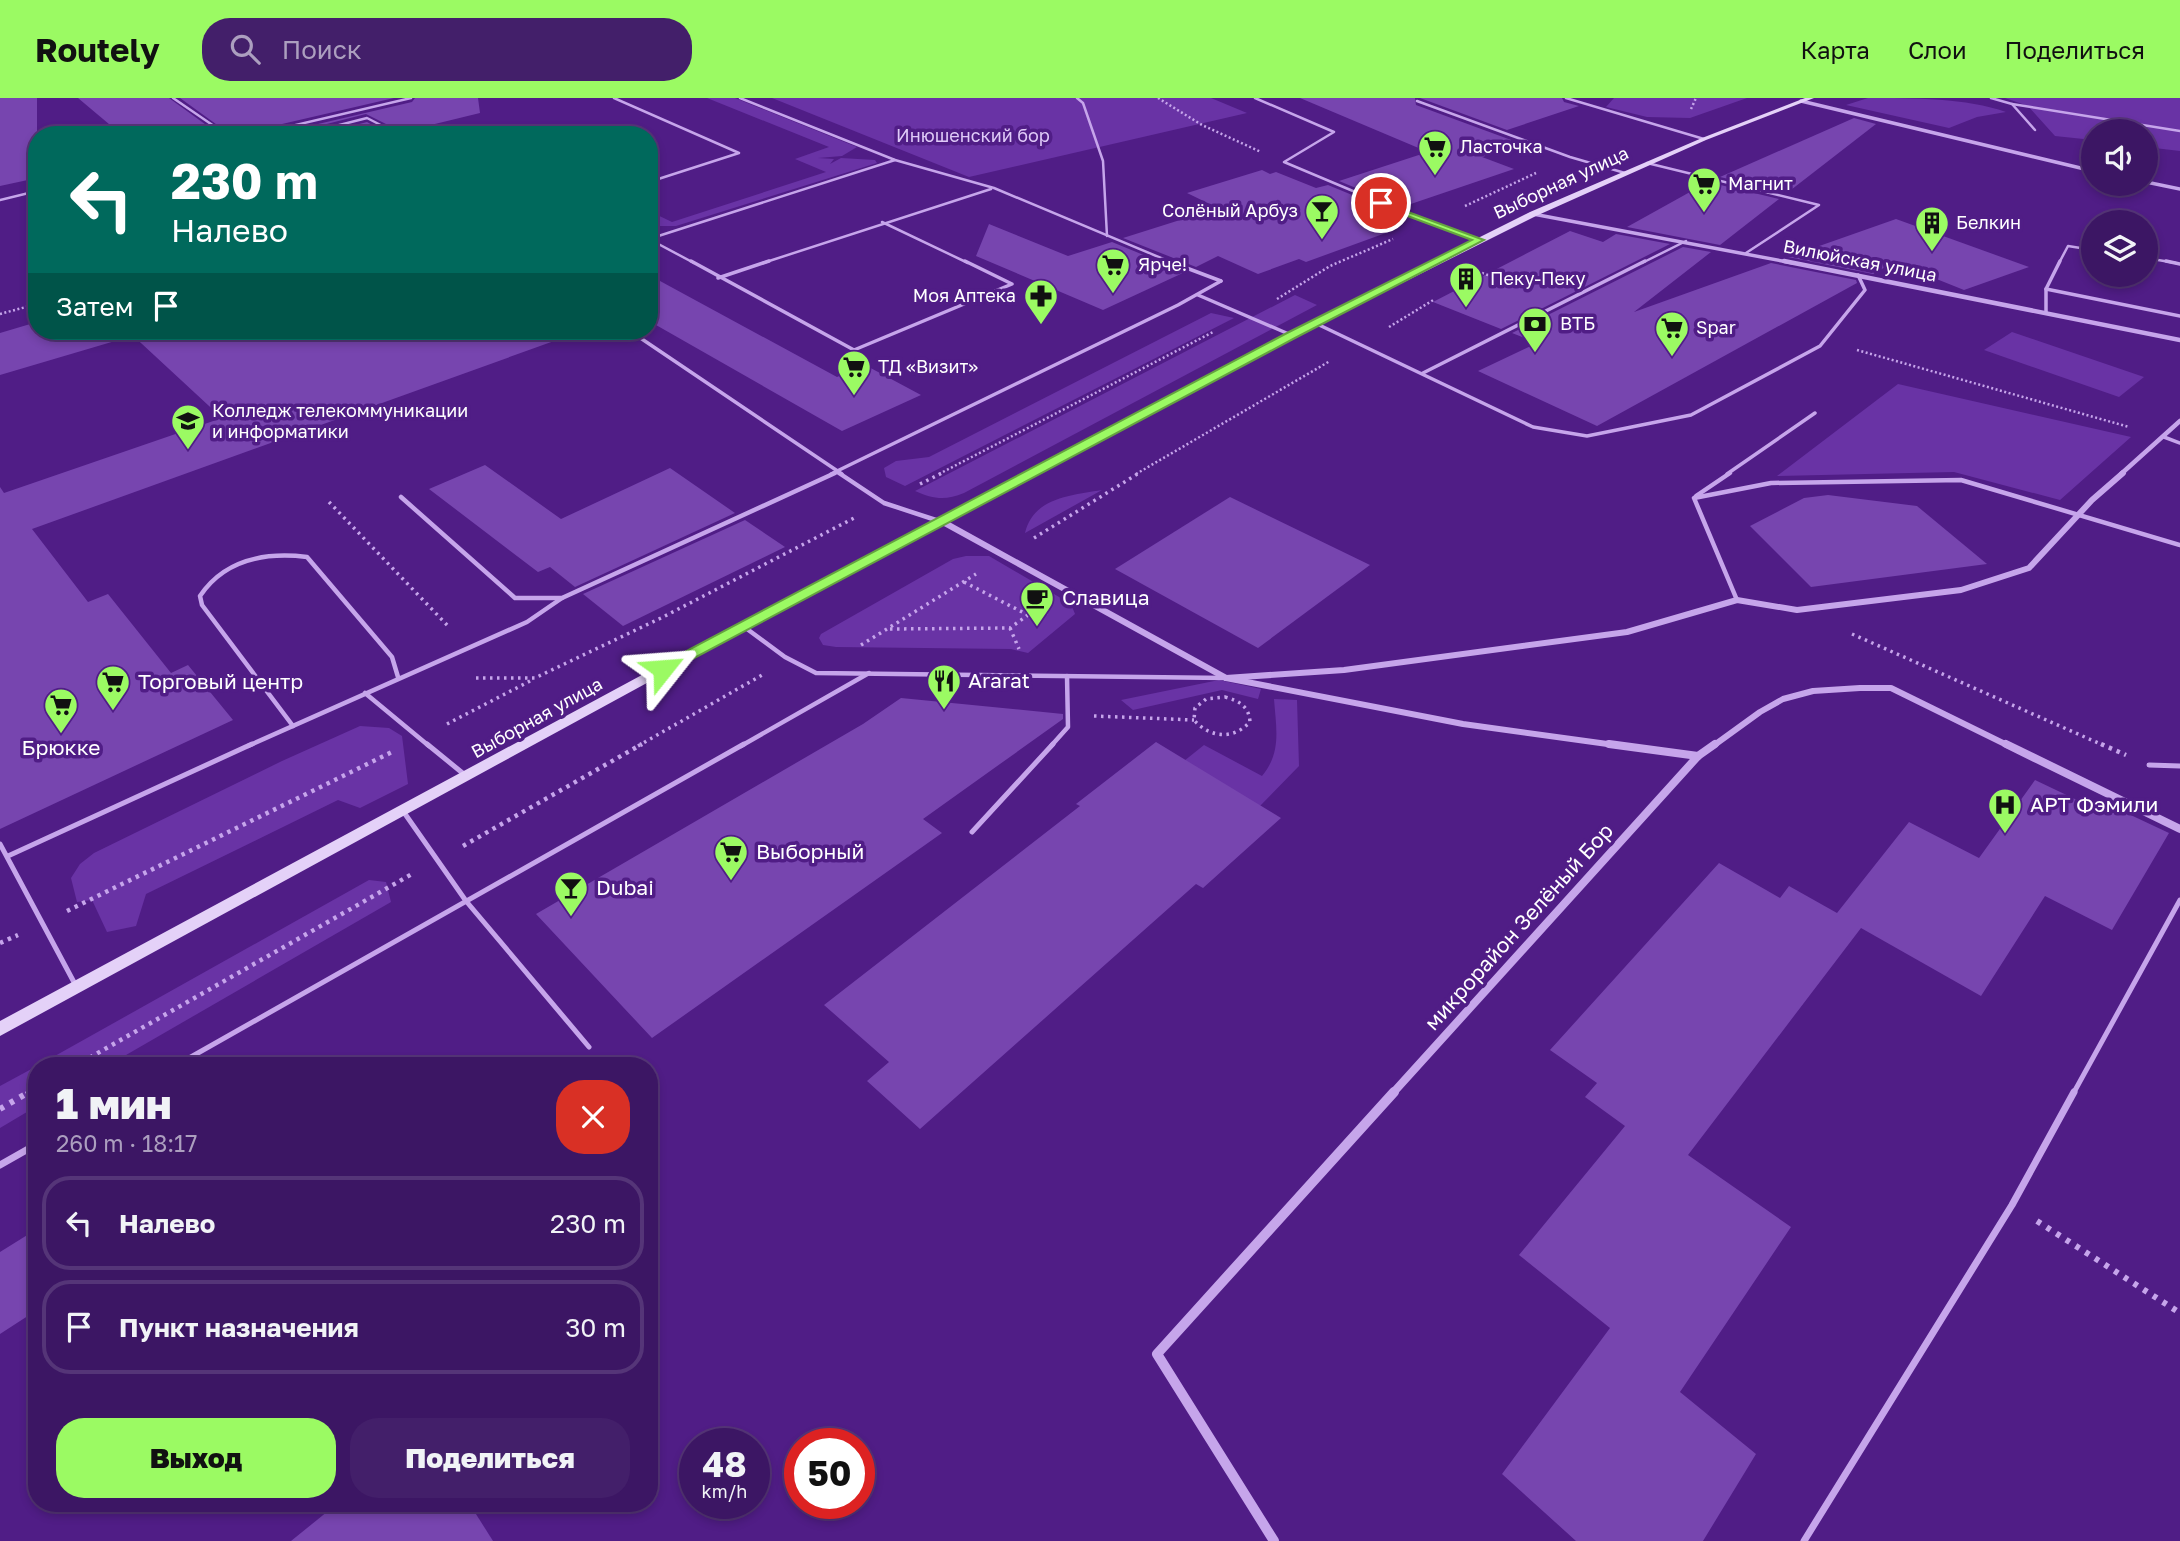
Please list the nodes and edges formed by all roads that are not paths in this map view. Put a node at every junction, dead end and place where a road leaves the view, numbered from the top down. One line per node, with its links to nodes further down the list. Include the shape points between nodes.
1 (173, 98): 13 (lane)
2 (411, 98): 14 (lane)
3 (614, 98): 24 (lane, via 739,153)
4 (740, 98): 20 (lane)
5 (1077, 98): 33 (lane, via 1083,103 1103,161)
6 (1255, 98): 34 (lane, via 1334,132 1284,162)
7 (1566, 98): 19 (lane)
8 (1811, 98): 11 (main road, Выборная улица)
9 (1991, 98): 12 (lane)
10 (1417, 100): 23 (lane)
11 (1801, 101): 19 (main road, Выборная улица); 22 (street)
12 (2012, 104): 17 (lane); 18 (lane)
13 (214, 126)
14 (291, 126)
15 (335, 126): 16 (lane, via 367,118)
16 (383, 126)
17 (2035, 130)
18 (2180, 131)
19 (1704, 139): 21 (main road, Выборная улица)
20 (895, 160): 26 (lane); 32 (lane)
21 (1647, 163): 23 (main road, Выборная улица); 38 (lane, via 1819,205)
22 (2081, 168)
23 (1625, 173): 30 (main road, Выборная улица)
24 (658, 179)
25 (2158, 184): 27 (street)
26 (994, 188): 31 (lane); 33 (lane)
27 (2180, 189)
28 (28, 193): 29 (lane)
29 (0, 200)
30 (1533, 214): 34 (main road, Выборная улица); 35 (street, Вилюйская улица)
31 (882, 222): 42 (lane); 42 (lane, via 1012,284 854,350)
32 (658, 236)
33 (1107, 236): 44 (lane, via 1221,281)
34 (1479, 240): 47 (main road, Выборная улица)
35 (1686, 242): 38 (street, Вилюйская улица); 51 (lane)
36 (658, 244): 42 (lane)
37 (2081, 248): 43 (lane, via 2068,246)
38 (1746, 253): 41 (street, Вилюйская улица)
39 (2158, 260): 40 (lane)
40 (2180, 264)
41 (1858, 275): 45 (street, Вилюйская улица); 51 (lane, via 1865,290 1820,346 1691,415 1587,436 1533,427)
42 (718, 278)
43 (2046, 289): 45 (lane); 46 (lane)
44 (1198, 295): 48 (lane); 56 (lane)
45 (2046, 312): 50 (street, Вилюйская улица)
46 (2180, 316)
47 (1315, 323): 48 (main road, Выборная улица); 51 (lane)
48 (1291, 335): 60 (main road, Выборная улица)
49 (643, 340): 56 (lane)
50 (2180, 340)
51 (1423, 373)
52 (1815, 413): 58 (lane)
53 (2180, 421): 54 (street)
54 (2164, 437): 55 (lane); 59 (street)
55 (2180, 443)
56 (836, 471): 60 (lane, via 884,503); 62 (lane)
57 (401, 497): 62 (lane, via 515,598)
58 (1694, 498): 59 (lane, via 1771,483 1961,480); 63 (lane)
59 (2080, 513): 61 (lane); 63 (street, via 2029,568 1961,590 1797,610)
60 (943, 522): 64 (main road, Выборная улица); 68 (street)
61 (2180, 545)
62 (562, 598): 67 (lane, via 527,622)
63 (1737, 600): 68 (street, via 1627,632 1344,670)
64 (743, 626): 65 (lane, via 816,673); 74 (main road, Выборная улица)
65 (869, 673): 66 (lane); 81 (lane)
66 (1067, 676): 68 (lane); 77 (lane, via 1068,727)
67 (398, 677): 69 (lane); 70 (lane, via 392,657 307,557 273,555 229,566 205,586 202,605)
68 (1226, 678): 71 (street, via 1463,724)
69 (365, 693): 70 (lane); 74 (lane)
70 (293, 726): 79 (lane)
71 (1698, 756): 76 (street, микрорайон Зелёный Бор, via 1771,706 1815,691 1891,688); 88 (street, микрорайон Зелёный Бор, via 1157,1354)
72 (2149, 765): 73 (lane)
73 (2180, 766)
74 (467, 776): 75 (main road, Выборная улица)
75 (403, 811): 81 (lane); 82 (main road, Выборная улица)
76 (2180, 829)
77 (972, 832)
78 (0, 844): 79 (lane)
79 (8, 856): 82 (lane)
80 (2180, 900): 89 (lane, via 2012,1205)
81 (466, 901): 84 (lane); 85 (lane)
82 (77, 987): 83 (main road, Выборная улица)
83 (0, 1029)
84 (589, 1047)
85 (191, 1057)
86 (28, 1149): 87 (lane)
87 (0, 1165)
88 (1274, 1541)
89 (1804, 1541)

